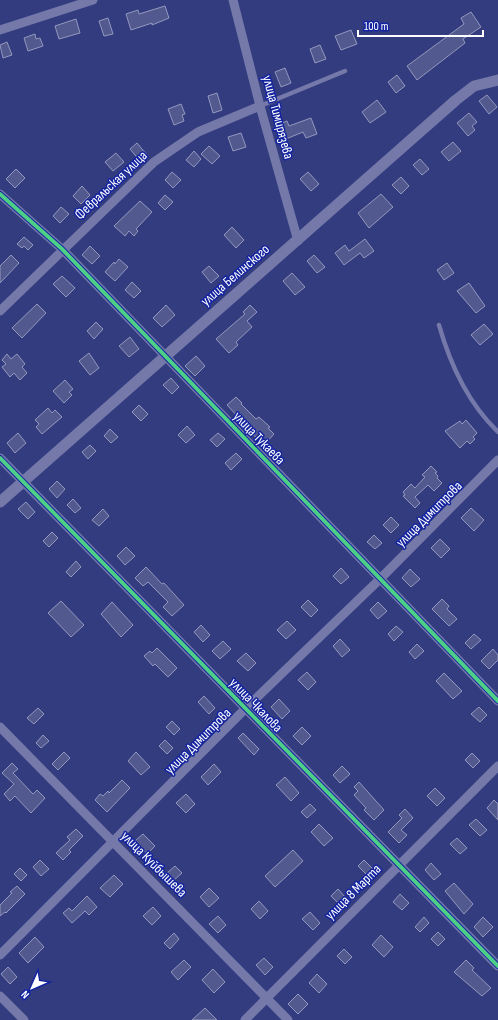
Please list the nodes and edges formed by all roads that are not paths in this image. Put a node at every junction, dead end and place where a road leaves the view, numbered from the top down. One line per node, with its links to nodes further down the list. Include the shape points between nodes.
1 (93, 0): 3 (street)
2 (233, 0): 6 (street, улица Тимирязева)
3 (0, 30)
4 (345, 71): 6 (lane)
5 (497, 78): 8 (street, улица Белинского, via 474,86 456,100)
6 (260, 106): 8 (street, улица Тимирязева); 9 (street, Февральская улица, via 198,132 154,162)
7 (0, 194): 9 (street, улица Тукаева)
8 (298, 241): 12 (street, улица Белинского)
9 (62, 250): 10 (street, Февральская улица); 12 (street, улица Тукаева)
10 (0, 311)
11 (439, 325): 13 (lane, via 446,351 470,399)
12 (164, 355): 16 (street, улица Белинского); 18 (street, улица Тукаева)
13 (498, 432)
14 (0, 458): 16 (street, улица Чкалова)
15 (498, 460): 18 (street, улица Димитрова)
16 (24, 482): 17 (street, улица Белинского); 20 (street, улица Чкалова)
17 (0, 502)
18 (380, 579): 19 (street, улица Тукаева); 20 (street, улица Димитрова)
19 (498, 702)
20 (245, 709): 23 (street, улица Димитрова); 24 (street, улица Чкалова)
21 (0, 726): 23 (street, улица Куйбышева)
22 (498, 766): 24 (street, улица 8 Марта)
23 (113, 842): 25 (street, улица Димитрова); 28 (street, улица Куйбышева)
24 (398, 866): 26 (street, улица Чкалова); 28 (street, улица 8 Марта)
25 (0, 955)
26 (498, 966)
27 (0, 996): 29 (street)
28 (267, 999): 30 (street, улица 8 Марта); 31 (street, улица Куйбышева)
29 (24, 1020)
30 (244, 1020)
31 (288, 1020)

